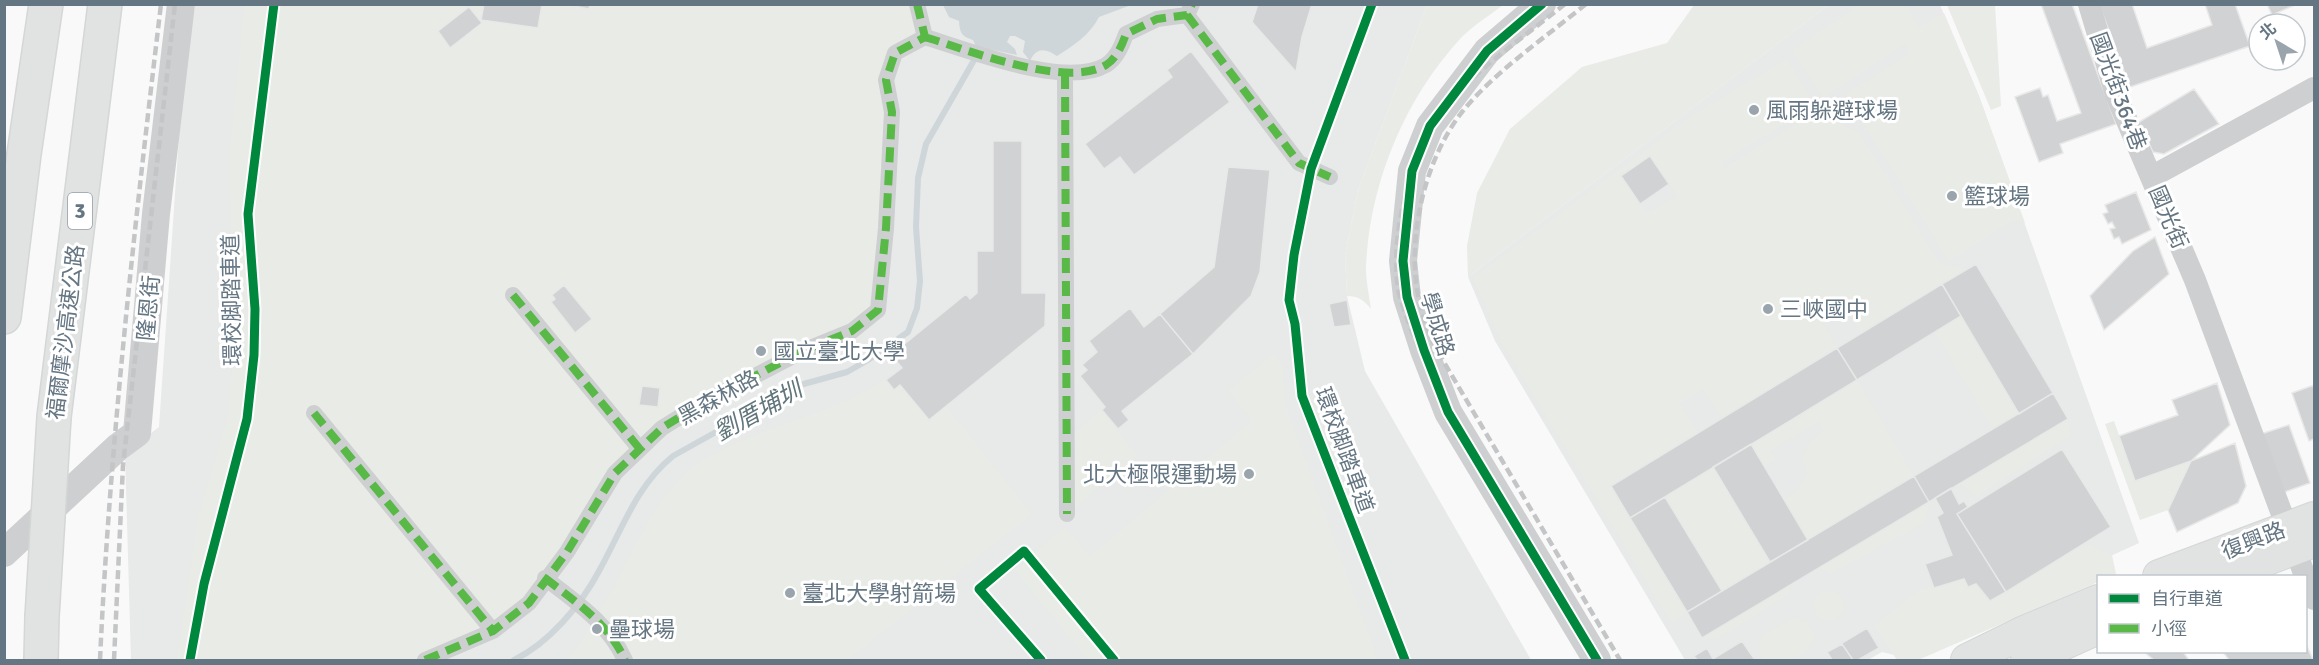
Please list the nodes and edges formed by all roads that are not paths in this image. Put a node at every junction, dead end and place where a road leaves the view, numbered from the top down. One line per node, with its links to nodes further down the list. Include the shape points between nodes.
1 (46, 4): 14 (highway)
2 (105, 4): 30 (highway, 福爾摩沙高速公路 / 3, bridge, via 54,417)
3 (181, 4): 20 (street, 隆恩街, via 156,214 137,434)
4 (917, 4): 8 (street)
5 (1542, 4): 33 (street, 學成路, via 1487,51 1430,126 1412,171 1403,261 1407,297 1448,412)
6 (2089, 4): 12 (street, 國光街364巷, via 2116,95)
7 (1189, 10): 9 (street, via 1126,34 1120,50 1106,65); 11 (street, via 1299,163)
8 (925, 37): 9 (street, via 1018,66); 16 (street, 黑森林路, via 895,53 886,80 892,112 878,310 852,331 803,351 699,405)
9 (1065, 75): 17 (street)
10 (2314, 88): 12 (street, 國光街)
11 (1330, 177)
12 (2151, 177): 19 (street, 國光街)
13 (513, 295): 16 (street)
14 (4, 317)
15 (314, 413): 29 (street)
16 (639, 448): 24 (street, 黑森林路, via 615,473 567,552)
17 (1067, 514)
18 (2314, 518): 19 (main road, 復興路)
19 (2297, 539): 21 (main road, 復興路); 22 (main road, 復興路); 23 (street, 國光街)
20 (4, 553)
21 (2163, 575)
22 (2225, 575)
23 (2305, 575)
24 (545, 578): 29 (street, 黑森林路, via 529,603); 32 (street, via 596,618 615,640)
25 (2307, 582): 26 (street, 國光街)
26 (2314, 599)
27 (2097, 601): 34 (main road)
28 (2097, 628): 35 (main road)
29 (493, 631): 31 (street, 黑森林路)
30 (41, 660)
31 (425, 660)
32 (625, 660)
33 (1597, 660)
34 (1966, 660)
35 (2027, 660)

